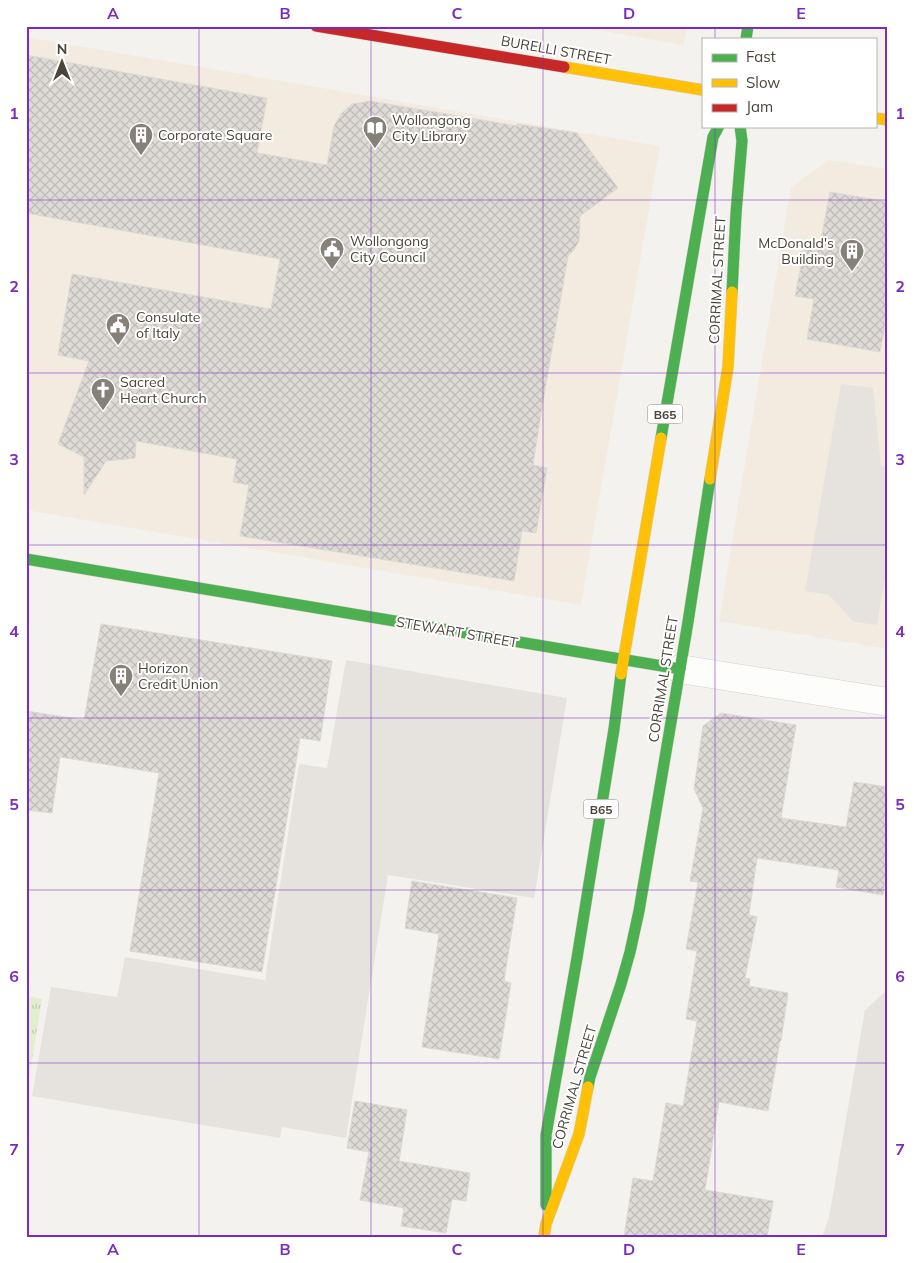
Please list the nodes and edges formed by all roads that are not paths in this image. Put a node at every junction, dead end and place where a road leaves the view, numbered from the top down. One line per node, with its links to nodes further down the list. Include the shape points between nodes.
1 (316, 26): 2 (main road, BURELLI STREET)
2 (702, 90)
3 (718, 128): 6 (main road, CORRIMAL STREET / B65, via 713,137)
4 (740, 128): 7 (main road, CORRIMAL STREET, via 728,367)
5 (26, 559): 6 (main road, STEWART STREET)
6 (623, 660): 7 (main road, STEWART STREET); 9 (main road, CORRIMAL STREET / B65, via 546,1135)
7 (680, 669): 8 (street, STEWART STREET); 9 (main road, CORRIMAL STREET, via 640,911 621,984 590,1077 579,1134)
8 (888, 702)
9 (546, 1224): 10 (main road, CORRIMAL STREET / B65)
10 (544, 1237)

